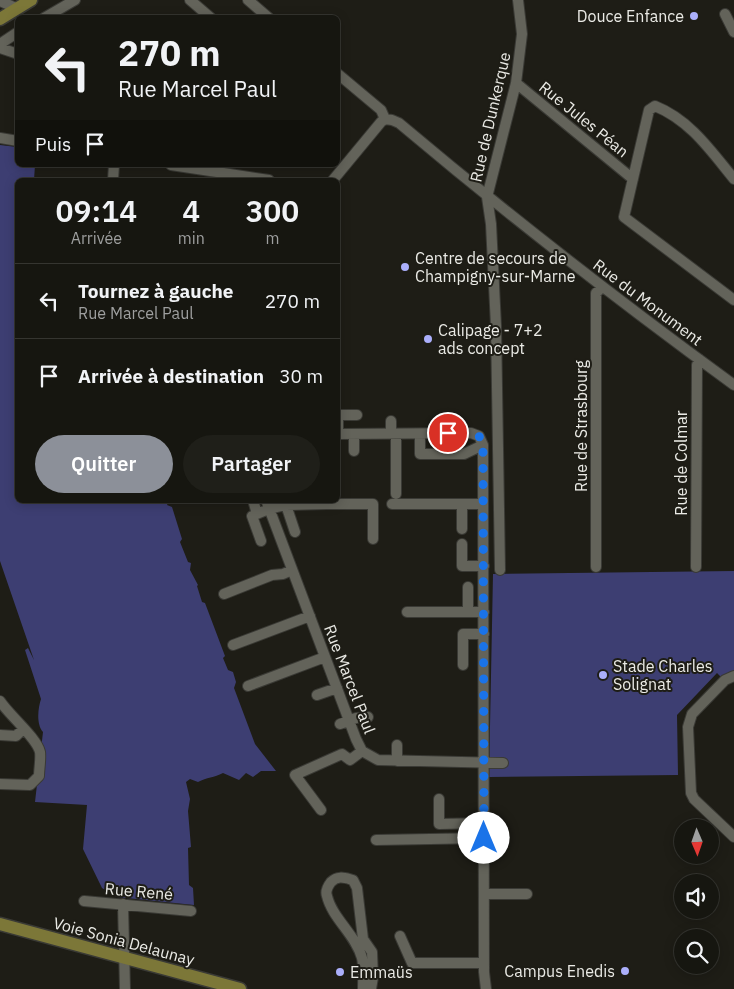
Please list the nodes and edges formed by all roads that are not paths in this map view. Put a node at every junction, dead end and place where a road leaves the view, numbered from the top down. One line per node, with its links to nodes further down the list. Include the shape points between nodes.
1 (75, 0): 8 (street)
2 (190, 0): 9 (street)
3 (248, 0): 10 (street)
4 (518, 0): 18 (street, Rue de Dunkerque, via 522,34)
5 (0, 1): 6 (street)
6 (24, 3): 11 (main road)
7 (725, 14): 12 (street)
8 (49, 15)
9 (208, 15)
10 (266, 15)
11 (0, 19)
12 (734, 32)
13 (15, 34): 14 (street)
14 (0, 44)
15 (0, 48): 16 (street)
16 (15, 53)
17 (340, 76): 19 (street, Rue du Monument, via 380,110)
18 (516, 82): 26 (street, Rue Jules Péan); 28 (street, Rue de Dunkerque)
19 (385, 119): 25 (street); 28 (street, Rue du Monument, via 399,123)
20 (0, 138): 21 (street)
21 (15, 140)
22 (179, 167): 23 (street)
23 (214, 176): 24 (street)
24 (242, 178)
25 (335, 178)
26 (632, 179): 27 (street, via 649,110 655,106 666,110 694,131); 30 (street, via 624,217)
27 (734, 179)
28 (487, 197): 29 (street, Rue du Monument); 40 (street, Rue de Dunkerque, via 496,326)
29 (602, 287): 31 (street, Rue du Monument); 57 (street, Rue de Strasbourg, via 596,293)
30 (734, 300)
31 (699, 359): 32 (street, Rue du Monument); 58 (street, Rue de Colmar, via 696,365)
32 (734, 385)
33 (357, 414): 34 (street)
34 (340, 415)
35 (391, 421): 38 (street)
36 (340, 434): 37 (street)
37 (354, 434): 38 (street); 42 (street)
38 (393, 434): 39 (street); 47 (street, via 394,499)
39 (420, 434): 41 (street, via 461,433); 41 (street, via 420,454 464,454)
40 (498, 434): 41 (street); 60 (street, Rue de Dunkerque)
41 (481, 440): 48 (street)
42 (354, 451)
43 (254, 503): 50 (street)
44 (313, 503): 49 (street)
45 (340, 503): 53 (street, via 373,504)
46 (268, 504): 49 (street); 50 (street); 59 (street, Rue Marcel Paul)
47 (462, 504): 48 (street); 51 (street)
48 (483, 504): 56 (street)
49 (286, 505): 52 (street)
50 (257, 514): 54 (street, via 252,516)
51 (462, 529)
52 (296, 532)
53 (373, 539)
54 (261, 541)
55 (462, 544): 56 (street, via 462,566)
56 (484, 566): 65 (street)
57 (596, 567)
58 (696, 567)
59 (292, 570): 62 (street); 66 (street, Rue Marcel Paul)
60 (500, 570)
61 (468, 587): 64 (street)
62 (224, 594)
63 (407, 612): 64 (street)
64 (468, 612): 65 (street)
65 (484, 612): 67 (street)
66 (310, 616): 68 (street); 69 (street, Rue Marcel Paul)
67 (484, 634): 70 (street, via 463,634); 83 (street)
68 (233, 645)
69 (325, 656): 72 (street); 73 (street, Rue Marcel Paul)
70 (463, 665)
71 (734, 676): 89 (street, via 725,680 692,714 688,727 691,793 694,800)
72 (248, 686)
73 (337, 688): 74 (street); 77 (street, Rue Marcel Paul)
74 (317, 695)
75 (0, 701): 78 (street)
76 (368, 717): 77 (street)
77 (345, 722): 81 (street, Rue Marcel Paul)
78 (23, 729): 79 (street, via 16,736); 85 (street, via 35,740 40,752 39,776 30,785)
79 (0, 735)
80 (397, 745): 82 (street)
81 (362, 751): 82 (street, Rue Marcel Paul, via 378,760); 87 (street, via 350,760 342,754 295,775)
82 (398, 761): 83 (street, Rue Marcel Paul)
83 (484, 762): 84 (street, Rue Marcel Paul); 88 (street)
84 (503, 763)
85 (0, 784)
86 (439, 799): 88 (street, via 439,824)
87 (321, 810)
88 (484, 823): 90 (street)
89 (734, 837)
90 (484, 838): 91 (street); 92 (street)
91 (376, 840)
92 (484, 894): 93 (street); 100 (street)
93 (527, 894)
94 (84, 901): 95 (street, Rue René)
95 (123, 904): 96 (street, Rue René); 99 (street)
96 (191, 911)
97 (0, 924): 99 (main road, Voie Sonia Delaunay)
98 (400, 936): 100 (street, via 412,963)
99 (124, 958): 101 (street); 102 (main road, Voie Sonia Delaunay)
100 (484, 963): 105 (street)
101 (125, 989)
102 (240, 989)
103 (363, 989): 104 (street, via 362,958 326,895 327,887 341,877 353,880 357,888 363,939 372,952)
104 (371, 989)
105 (486, 989)

